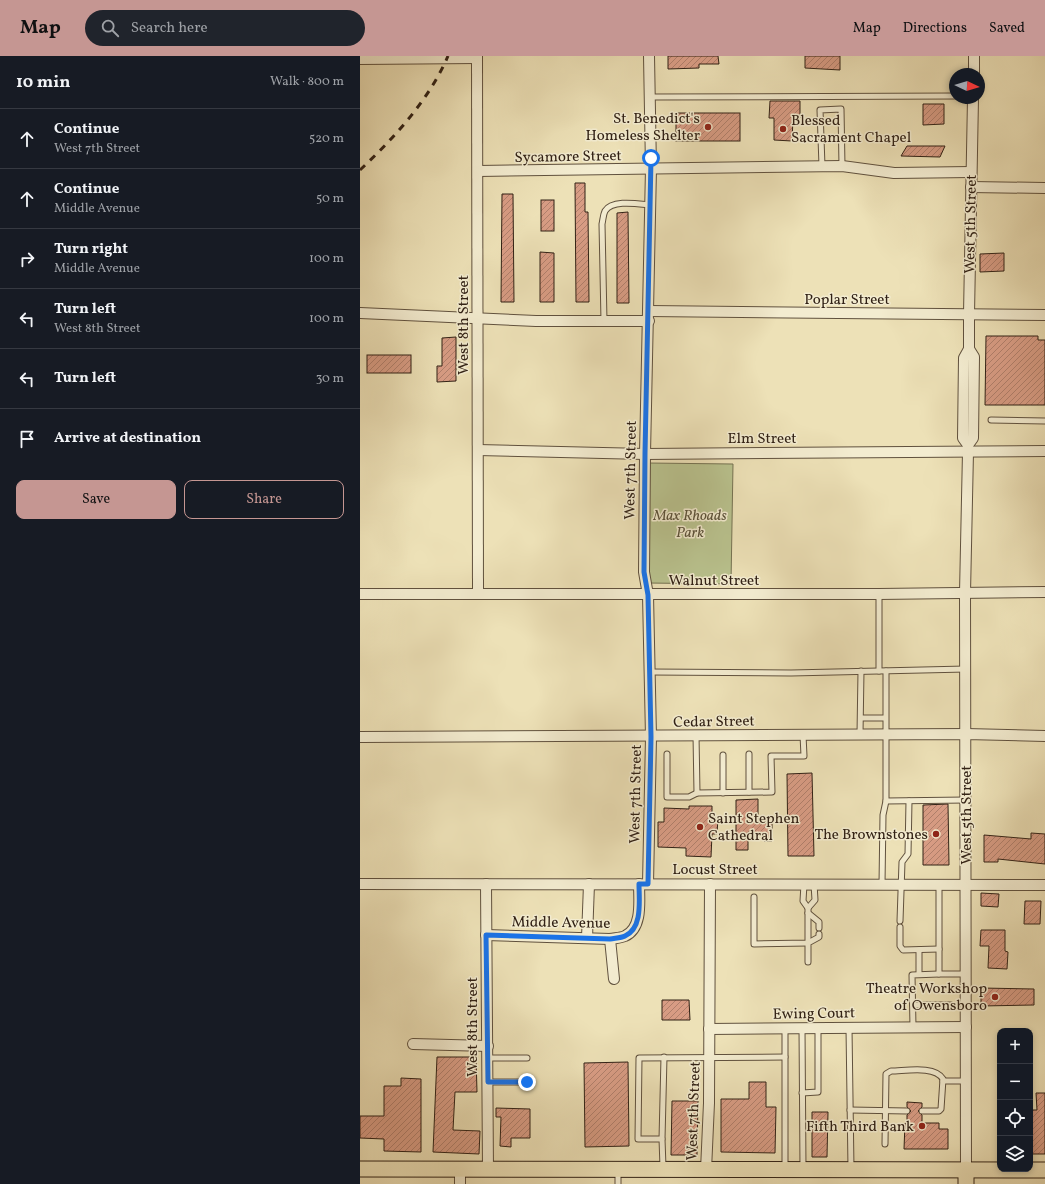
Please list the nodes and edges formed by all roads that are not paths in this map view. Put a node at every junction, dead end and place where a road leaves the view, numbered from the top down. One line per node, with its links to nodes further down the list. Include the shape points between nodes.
1 (649, 56): 8 (street, West 7th Street)
2 (974, 56): 6 (street)
3 (393, 57): 4 (street); 5 (street)
4 (477, 57): 13 (street, West 8th Street)
5 (360, 59)
6 (974, 68)
7 (949, 96): 8 (lane)
8 (650, 97): 12 (street, West 7th Street)
9 (973, 104): 14 (street, West 5th Street)
10 (822, 166): 11 (street, Sycamore Street); 11 (lane, via 820,110 841,109); 12 (street, Sycamore Street)
11 (842, 166): 14 (street, Sycamore Street, via 894,173)
12 (651, 168): 13 (street, Sycamore Street); 17 (street, West 7th Street)
13 (478, 171): 22 (street, West 8th Street)
14 (971, 172): 15 (street, West 5th Street)
15 (971, 187): 16 (street); 19 (street, West 5th Street)
16 (1045, 188)
17 (651, 205): 21 (street, West 7th Street); 23 (lane, via 614,205 604,213)
18 (360, 313): 22 (street, Poplar Street)
19 (969, 314): 20 (street, Poplar Street); 21 (street, Poplar Street); 26 (street, West 5th Street, via 970,349 974,357 973,438)
20 (1045, 315)
21 (649, 316): 23 (street, Poplar Street); 29 (street, West 7th Street)
22 (478, 317): 23 (street, Poplar Street, via 536,321); 27 (street, West 8th Street)
23 (604, 321)
24 (991, 420): 25 (lane)
25 (1045, 421)
26 (968, 448): 28 (street, Elm Street); 29 (street, Elm Street); 31 (street, West 5th Street)
27 (478, 450): 29 (street, Elm Street); 33 (street, West 8th Street)
28 (1045, 451)
29 (645, 454): 35 (street, West 7th Street, via 644,572)
30 (1045, 592): 31 (street, Walnut Street)
31 (965, 593): 34 (street, Walnut Street); 36 (street, West 5th Street)
32 (360, 594): 33 (street, Walnut Street)
33 (478, 594): 35 (street, Walnut Street)
34 (878, 594): 35 (street, Walnut Street); 38 (lane)
35 (648, 595): 40 (street, West 7th Street)
36 (966, 669): 39 (lane); 45 (street, West 5th Street)
37 (861, 671): 38 (lane); 40 (lane); 41 (lane)
38 (878, 671): 39 (lane)
39 (886, 671): 42 (lane)
40 (650, 672): 50 (street, West 7th Street)
41 (861, 718): 42 (lane); 43 (lane)
42 (885, 718): 44 (lane)
43 (860, 734): 44 (street, Cedar Street); 47 (street, Cedar Street)
44 (885, 734): 45 (street, Cedar Street); 58 (lane)
45 (966, 734): 48 (street, Cedar Street); 57 (street, West 5th Street)
46 (696, 735): 47 (street, Cedar Street); 50 (street, Cedar Street); 55 (lane)
47 (803, 735): 54 (lane, via 804,756 771,756 772,792)
48 (1045, 736)
49 (360, 737): 50 (street, Cedar Street)
50 (651, 737): 63 (street, West 7th Street)
51 (667, 754): 55 (lane, via 667,797 689,798)
52 (749, 754): 54 (lane)
53 (723, 755): 56 (lane)
54 (749, 792): 56 (lane)
55 (697, 793): 56 (lane)
56 (723, 793)
57 (966, 800): 59 (lane); 70 (street, West 5th Street)
58 (886, 801): 59 (lane); 67 (lane, via 883,814)
59 (909, 801): 68 (lane, via 908,854 902,862)
60 (360, 884): 61 (street, Locust Street)
61 (486, 884): 62 (street, Locust Street); 74 (street, West 8th Street)
62 (589, 884): 63 (street, Locust Street); 75 (street)
63 (643, 884): 64 (street, Locust Street); 76 (street, Middle Avenue, via 636,926 624,936)
64 (710, 884): 65 (street, Locust Street); 92 (street, West 7th Street)
65 (804, 884): 66 (street, Locust Street); 73 (lane, via 803,901)
66 (814, 884): 67 (street, Locust Street); 73 (lane, via 815,900)
67 (882, 884): 68 (street, Locust Street)
68 (901, 884): 69 (street, Locust Street); 78 (lane, via 900,946 903,950)
69 (939, 884): 70 (street, Locust Street); 79 (lane)
70 (966, 884): 71 (street, Locust Street); 83 (street, West 5th Street)
71 (1045, 884)
72 (754, 897): 77 (lane, via 754,944)
73 (808, 910): 77 (lane); 77 (lane, via 819,922 819,937)
74 (486, 935): 75 (street, Middle Avenue); 95 (street, West 8th Street)
75 (587, 938): 76 (street, Middle Avenue)
76 (610, 939): 84 (street)
77 (808, 943): 80 (lane)
78 (919, 950): 79 (lane); 81 (lane)
79 (939, 950): 82 (lane)
80 (808, 962)
81 (919, 974): 82 (lane); 85 (lane, via 912,975)
82 (939, 974): 83 (lane)
83 (966, 974): 88 (street, West 5th Street)
84 (614, 979)
85 (913, 1005): 86 (lane); 87 (lane)
86 (951, 1005)
87 (912, 1027): 88 (street, Ewing Court); 91 (street, Ewing Court)
88 (966, 1027): 102 (street, West 5th Street)
89 (802, 1028): 90 (street, Ewing Court); 93 (street, Ewing Court); 105 (lane)
90 (818, 1028): 91 (street, Ewing Court); 105 (lane, via 818,1092)
91 (850, 1028): 106 (lane)
92 (710, 1029): 93 (street, Ewing Court); 97 (street, West 7th Street)
93 (786, 1029): 98 (lane)
94 (413, 1044): 95 (street)
95 (488, 1046): 99 (street, West 8th Street)
96 (664, 1057): 97 (lane); 110 (lane); 110 (lane, via 639,1058 638,1139)
97 (709, 1057): 98 (lane); 116 (street, West 7th Street)
98 (785, 1057): 117 (lane)
99 (488, 1058): 100 (lane); 103 (street, West 8th Street)
100 (526, 1058)
101 (943, 1081): 102 (lane); 107 (lane, via 941,1076 931,1071 888,1072); 109 (lane, via 941,1109)
102 (966, 1081): 122 (street, West 5th Street)
103 (488, 1082): 104 (lane); 114 (street, West 8th Street)
104 (527, 1082)
105 (802, 1093): 118 (lane)
106 (850, 1110): 107 (lane); 113 (lane)
107 (885, 1111): 108 (lane); 111 (lane)
108 (907, 1111)
109 (922, 1111)
110 (662, 1139): 115 (lane)
111 (885, 1144)
112 (360, 1169): 120 (main road)
113 (851, 1169): 118 (main road); 122 (main road)
114 (488, 1170): 120 (main road); 121 (main road)
115 (664, 1170): 116 (main road); 121 (main road)
116 (706, 1170): 117 (main road)
117 (785, 1170): 118 (main road)
118 (802, 1170)
119 (1045, 1170): 122 (main road)
120 (460, 1177)
121 (618, 1177)
122 (966, 1177)

